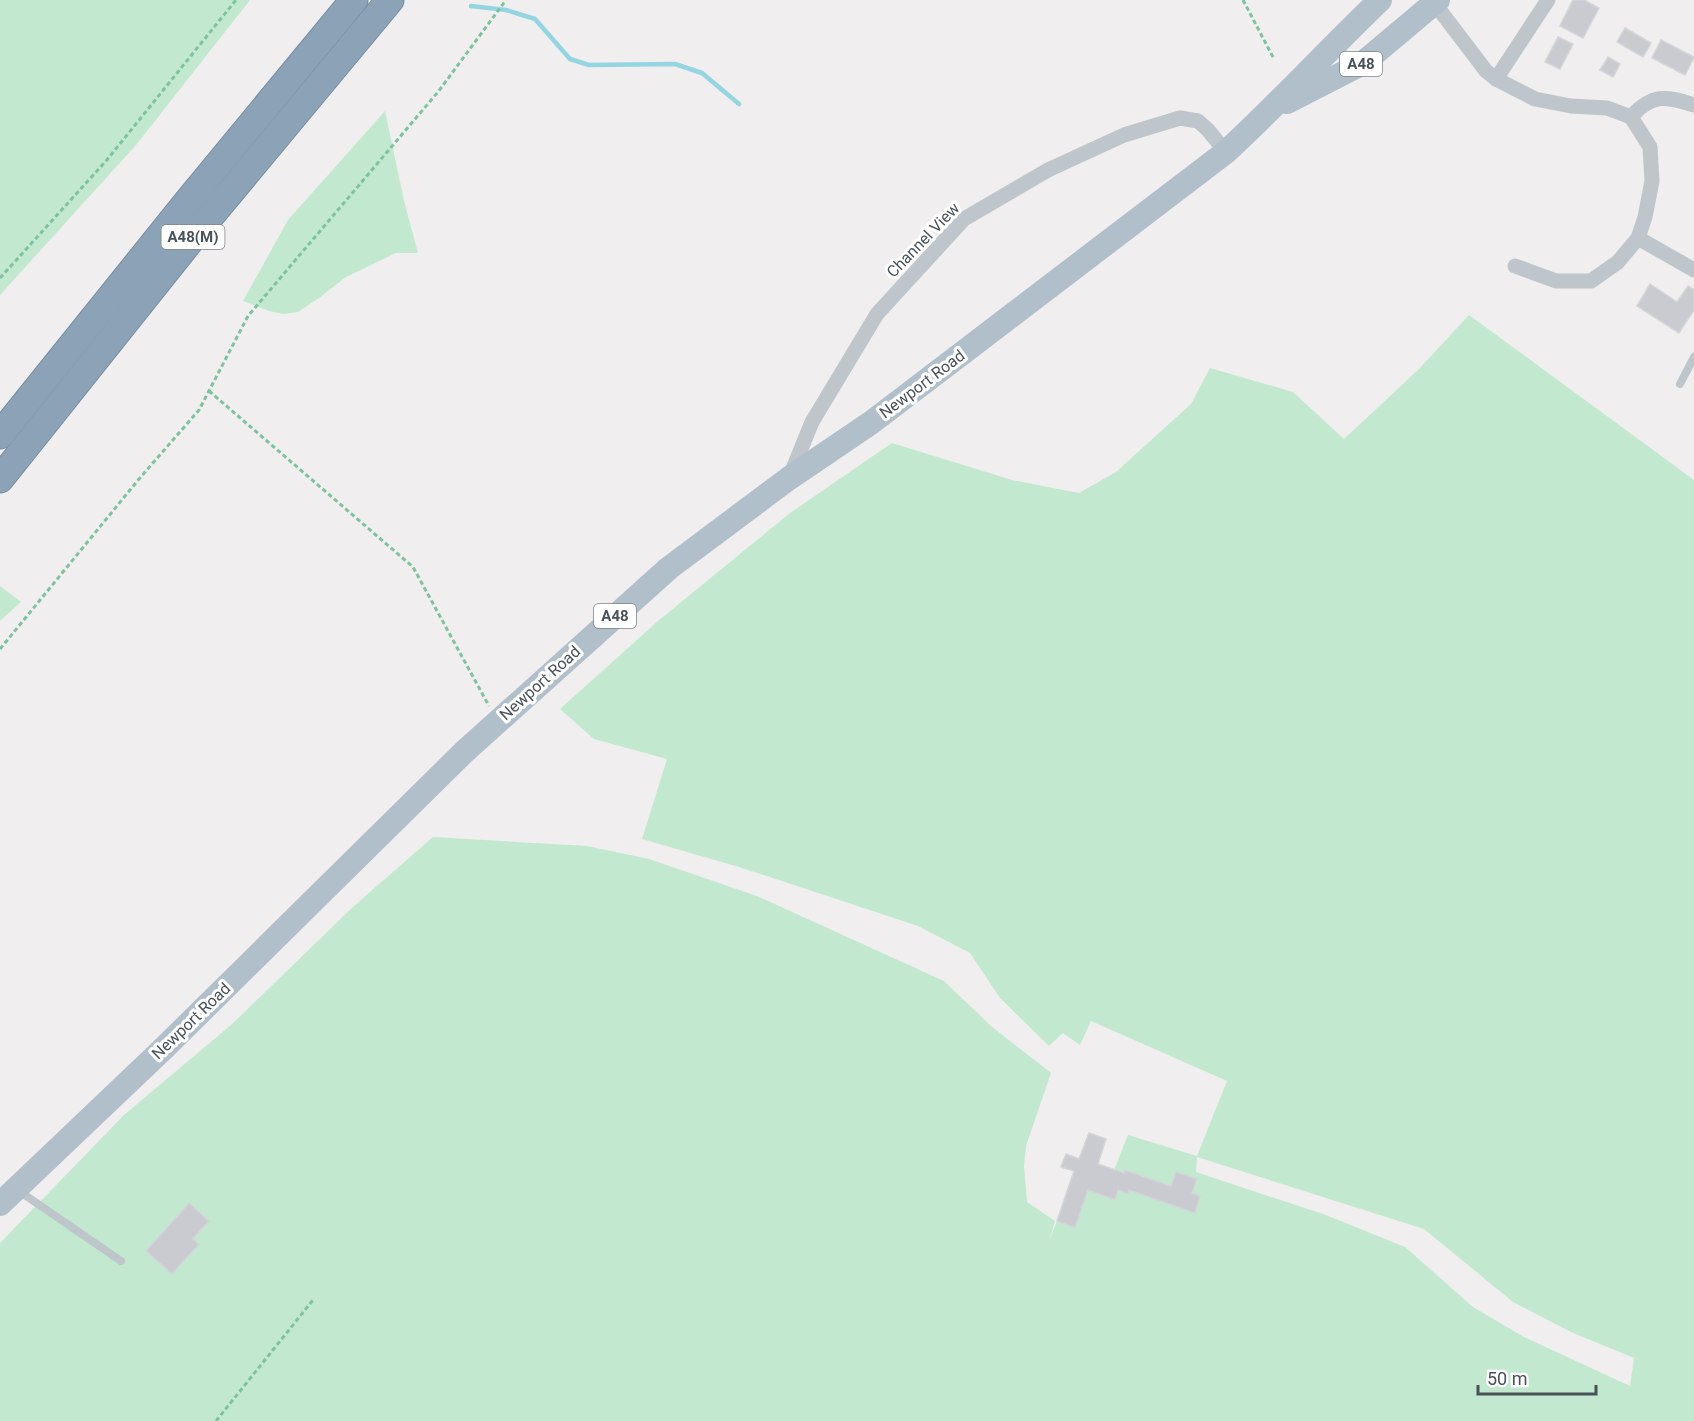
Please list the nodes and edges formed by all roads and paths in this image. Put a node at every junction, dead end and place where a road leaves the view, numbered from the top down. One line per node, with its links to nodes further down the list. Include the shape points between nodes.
1 (236, 0): 18 (path, via 106,161)
2 (354, 0): 22 (highway, A48(M))
3 (390, 0): 23 (highway, A48(M))
4 (506, 0): 21 (path, via 438,92 248,316)
5 (1243, 0): 9 (path)
6 (1380, 0): 12 (main road, Newport Road / A48)
7 (1548, 0): 10 (street)
8 (1435, 1): 10 (street, via 1486,71); 12 (main road, Newport Road / A48, via 1364,63)
9 (1274, 59)
10 (1497, 79): 13 (street, via 1535,99 1607,108)
11 (1694, 105): 13 (street, via 1664,97 1642,104)
12 (1272, 110): 14 (main road, Newport Road / A48)
13 (1631, 117): 15 (street, via 1650,147 1652,181)
14 (1226, 152): 24 (main road, Newport Road / A48, via 872,422); 24 (street, Channel View, via 1198,121 1180,118 1124,135 1047,170 964,219 877,314 812,422)
15 (1638, 238): 16 (street, via 1618,262 1591,281 1556,281); 17 (street)
16 (1515, 266)
17 (1694, 270)
18 (0, 278)
19 (1694, 357): 20 (lane)
20 (1680, 384)
21 (209, 391): 25 (path, via 200,410); 26 (path, via 413,567)
22 (0, 435)
23 (0, 479)
24 (788, 479): 26 (main road, Newport Road / A48, via 669,568)
25 (0, 649)
26 (497, 721): 27 (main road, Newport Road / A48)
27 (8, 1196): 28 (lane)
28 (121, 1261)
29 (314, 1300): 30 (path)
30 (216, 1421)

